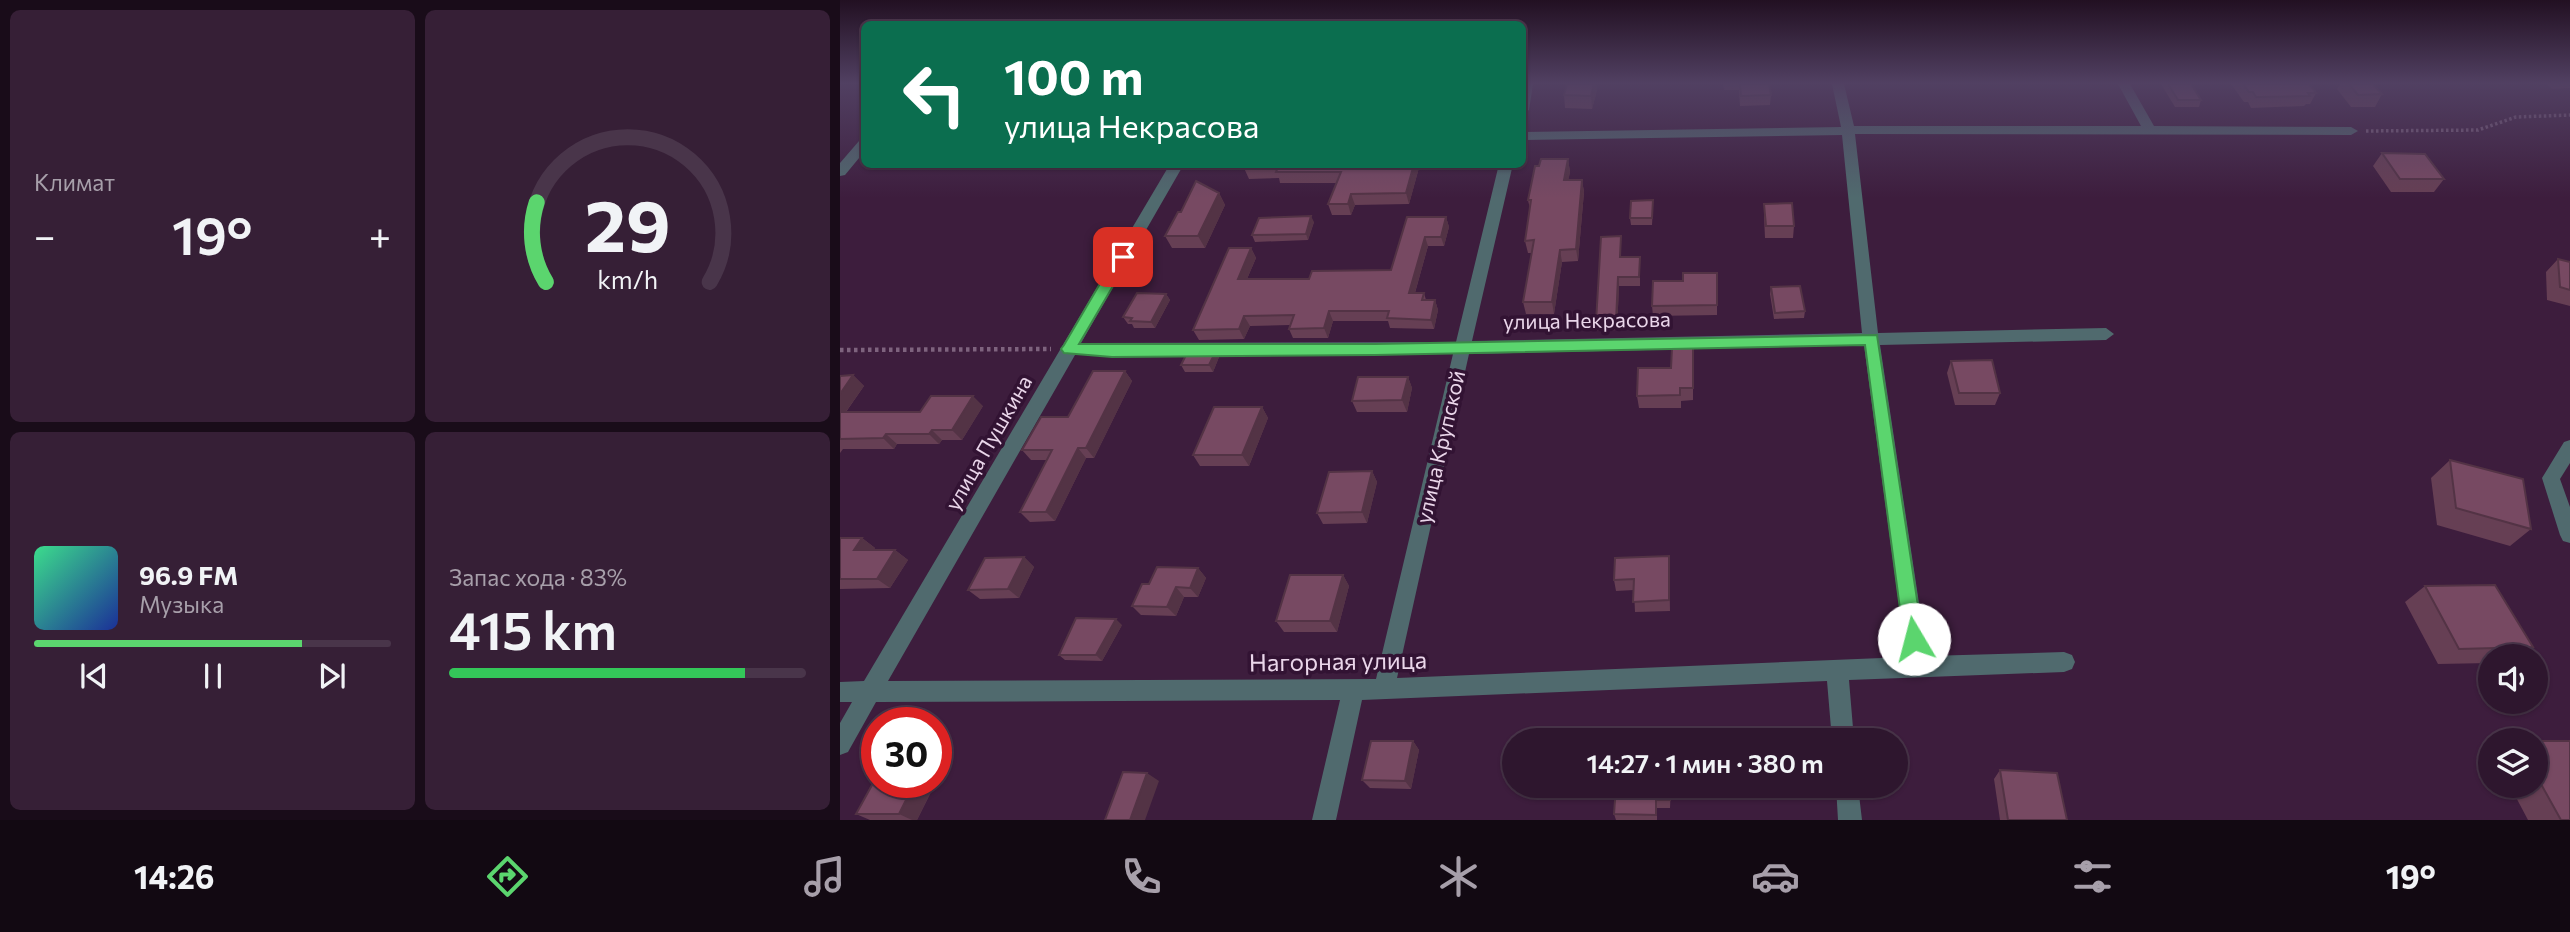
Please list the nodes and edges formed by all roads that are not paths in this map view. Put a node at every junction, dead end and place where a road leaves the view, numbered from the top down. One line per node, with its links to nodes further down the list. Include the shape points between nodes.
1 (1847, 122): 3 (street)
2 (2145, 122): 4 (street)
3 (1849, 130): 4 (street); 6 (street); 12 (street)
4 (2150, 131): 5 (street)
5 (2351, 131)
6 (1526, 136)
7 (861, 148): 10 (street)
8 (1175, 168): 14 (street, улица Пушкина)
9 (1505, 168): 13 (street, улица Крупской, via 1482,254)
10 (840, 172)
11 (2106, 334): 12 (street, улица Некрасова)
12 (1871, 339): 13 (street, улица Некрасова); 18 (street)
13 (1465, 346): 14 (street, улица Некрасова); 21 (street, улица Крупской)
14 (1069, 349): 23 (street, улица Пушкина)
15 (2570, 447): 16 (street, via 2551,478)
16 (2570, 535)
17 (2064, 662): 18 (street, Нагорная улица)
18 (1918, 666): 19 (street, Нагорная улица)
19 (1836, 670): 21 (street, Нагорная улица); 24 (street)
20 (1353, 689): 21 (street, Нагорная улица); 23 (street, Нагорная улица); 27 (street)
21 (1384, 689)
22 (840, 692): 23 (street, Нагорная улица)
23 (873, 692): 25 (street, улица Пушкина)
24 (1842, 728)
25 (840, 744)
26 (1848, 798): 28 (street)
27 (1324, 820)
28 (1850, 820)

